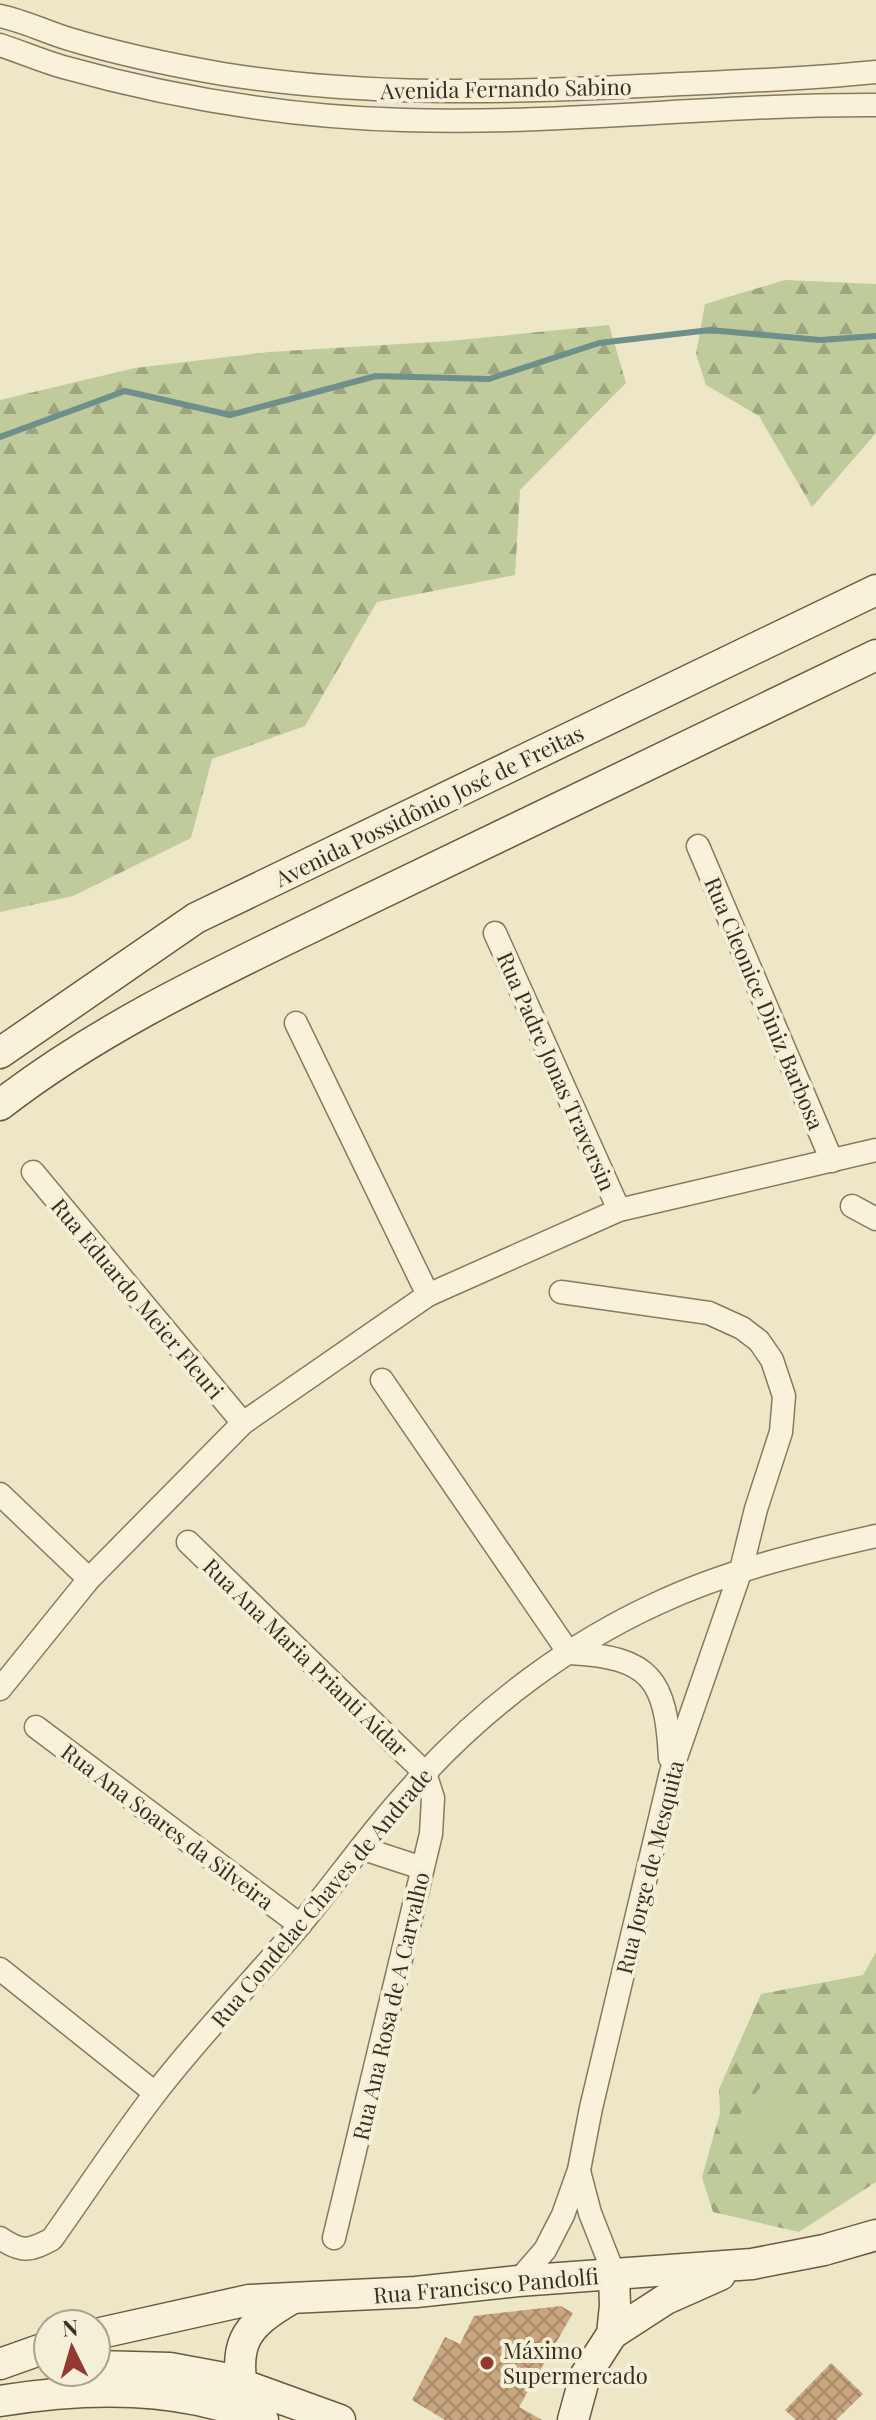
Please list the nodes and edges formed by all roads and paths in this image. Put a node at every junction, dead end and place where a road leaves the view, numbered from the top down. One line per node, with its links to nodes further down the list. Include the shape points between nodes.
1 (0, 16): 3 (street, Avenida Fernando Sabino, via 170,64 358,89 525,91)
2 (0, 45): 4 (street, Avenida Fernando Sabino, via 164,92 340,117 464,121)
3 (876, 72)
4 (876, 105)
5 (876, 590): 10 (street, Avenida Possidônio José de Freitas, via 196,918)
6 (876, 655): 11 (street, via 132,1017)
7 (698, 846): 13 (street, Rua Cleonice Diniz Barbosa)
8 (495, 933): 16 (street, Rua Padre Jonas Traversin)
9 (296, 1023): 19 (street)
10 (0, 1053)
11 (0, 1105)
12 (876, 1150): 13 (street)
13 (832, 1161): 16 (street)
14 (33, 1172): 21 (street, Rua Eduardo Meier Fleuri)
15 (852, 1206): 17 (street)
16 (619, 1210): 19 (street)
17 (876, 1219)
18 (561, 1292): 25 (street, Rua Jorge de Mesquita, via 709,1313 742,1328 772,1360 784,1396 781,1432)
19 (428, 1295): 21 (street)
20 (382, 1380): 27 (street)
21 (243, 1423): 26 (street)
22 (0, 1494): 26 (street)
23 (876, 1536): 25 (street, Rua Condelac Chaves de Andrade)
24 (188, 1542): 31 (street, Rua Ana Maria Prianti Aidar)
25 (741, 1570): 27 (street, Rua Condelac Chaves de Andrade, via 655,1604); 30 (street, Rua Jorge de Mesquita)
26 (89, 1579): 28 (street)
27 (569, 1653): 30 (street, via 629,1663 658,1687); 31 (street, Rua Condelac Chaves de Andrade, via 500,1704)
28 (0, 1689)
29 (36, 1727): 34 (street, Rua Ana Soares da Silveira)
30 (671, 1772): 37 (street, Rua Jorge de Mesquita)
31 (425, 1773): 32 (street, Rua Condelac Chaves de Andrade); 33 (street, Rua Ana Rosa de A Carvalho, via 433,1798)
32 (361, 1848): 33 (street); 34 (street, Rua Condelac Chaves de Andrade)
33 (422, 1868): 39 (street, Rua Ana Rosa de A Carvalho)
34 (300, 1925): 36 (street, Rua Condelac Chaves de Andrade)
35 (0, 1969): 36 (street)
36 (155, 2093): 40 (street, Rua Condelac Chaves de Andrade, via 52,2239 20,2249)
37 (579, 2170): 42 (street, Rua Jorge de Mesquita); 43 (street, Rua Jorge de Mesquita, via 545,2250)
38 (876, 2235): 41 (street, Rua Francisco Pandolfi)
39 (334, 2238)
40 (2, 2239)
41 (752, 2264): 42 (street, Rua Francisco Pandolfi); 46 (street, via 666,2299)
42 (614, 2274): 43 (street, Rua Francisco Pandolfi); 46 (street)
43 (518, 2281): 44 (street, Rua Francisco Pandolfi)
44 (291, 2299): 45 (street, Rua Francisco Pandolfi, via 249,2300); 52 (street, via 249,2330 239,2355)
45 (112, 2330)
46 (612, 2334): 56 (street, via 585,2376)
47 (32, 2353): 48 (street)
48 (0, 2364)
49 (112, 2366): 52 (street, via 170,2368)
50 (32, 2369): 51 (street)
51 (0, 2372)
52 (241, 2383): 54 (street); 55 (street)
53 (0, 2401): 54 (street, via 118,2390 216,2403)
54 (251, 2418)
55 (340, 2420)
56 (573, 2420)

